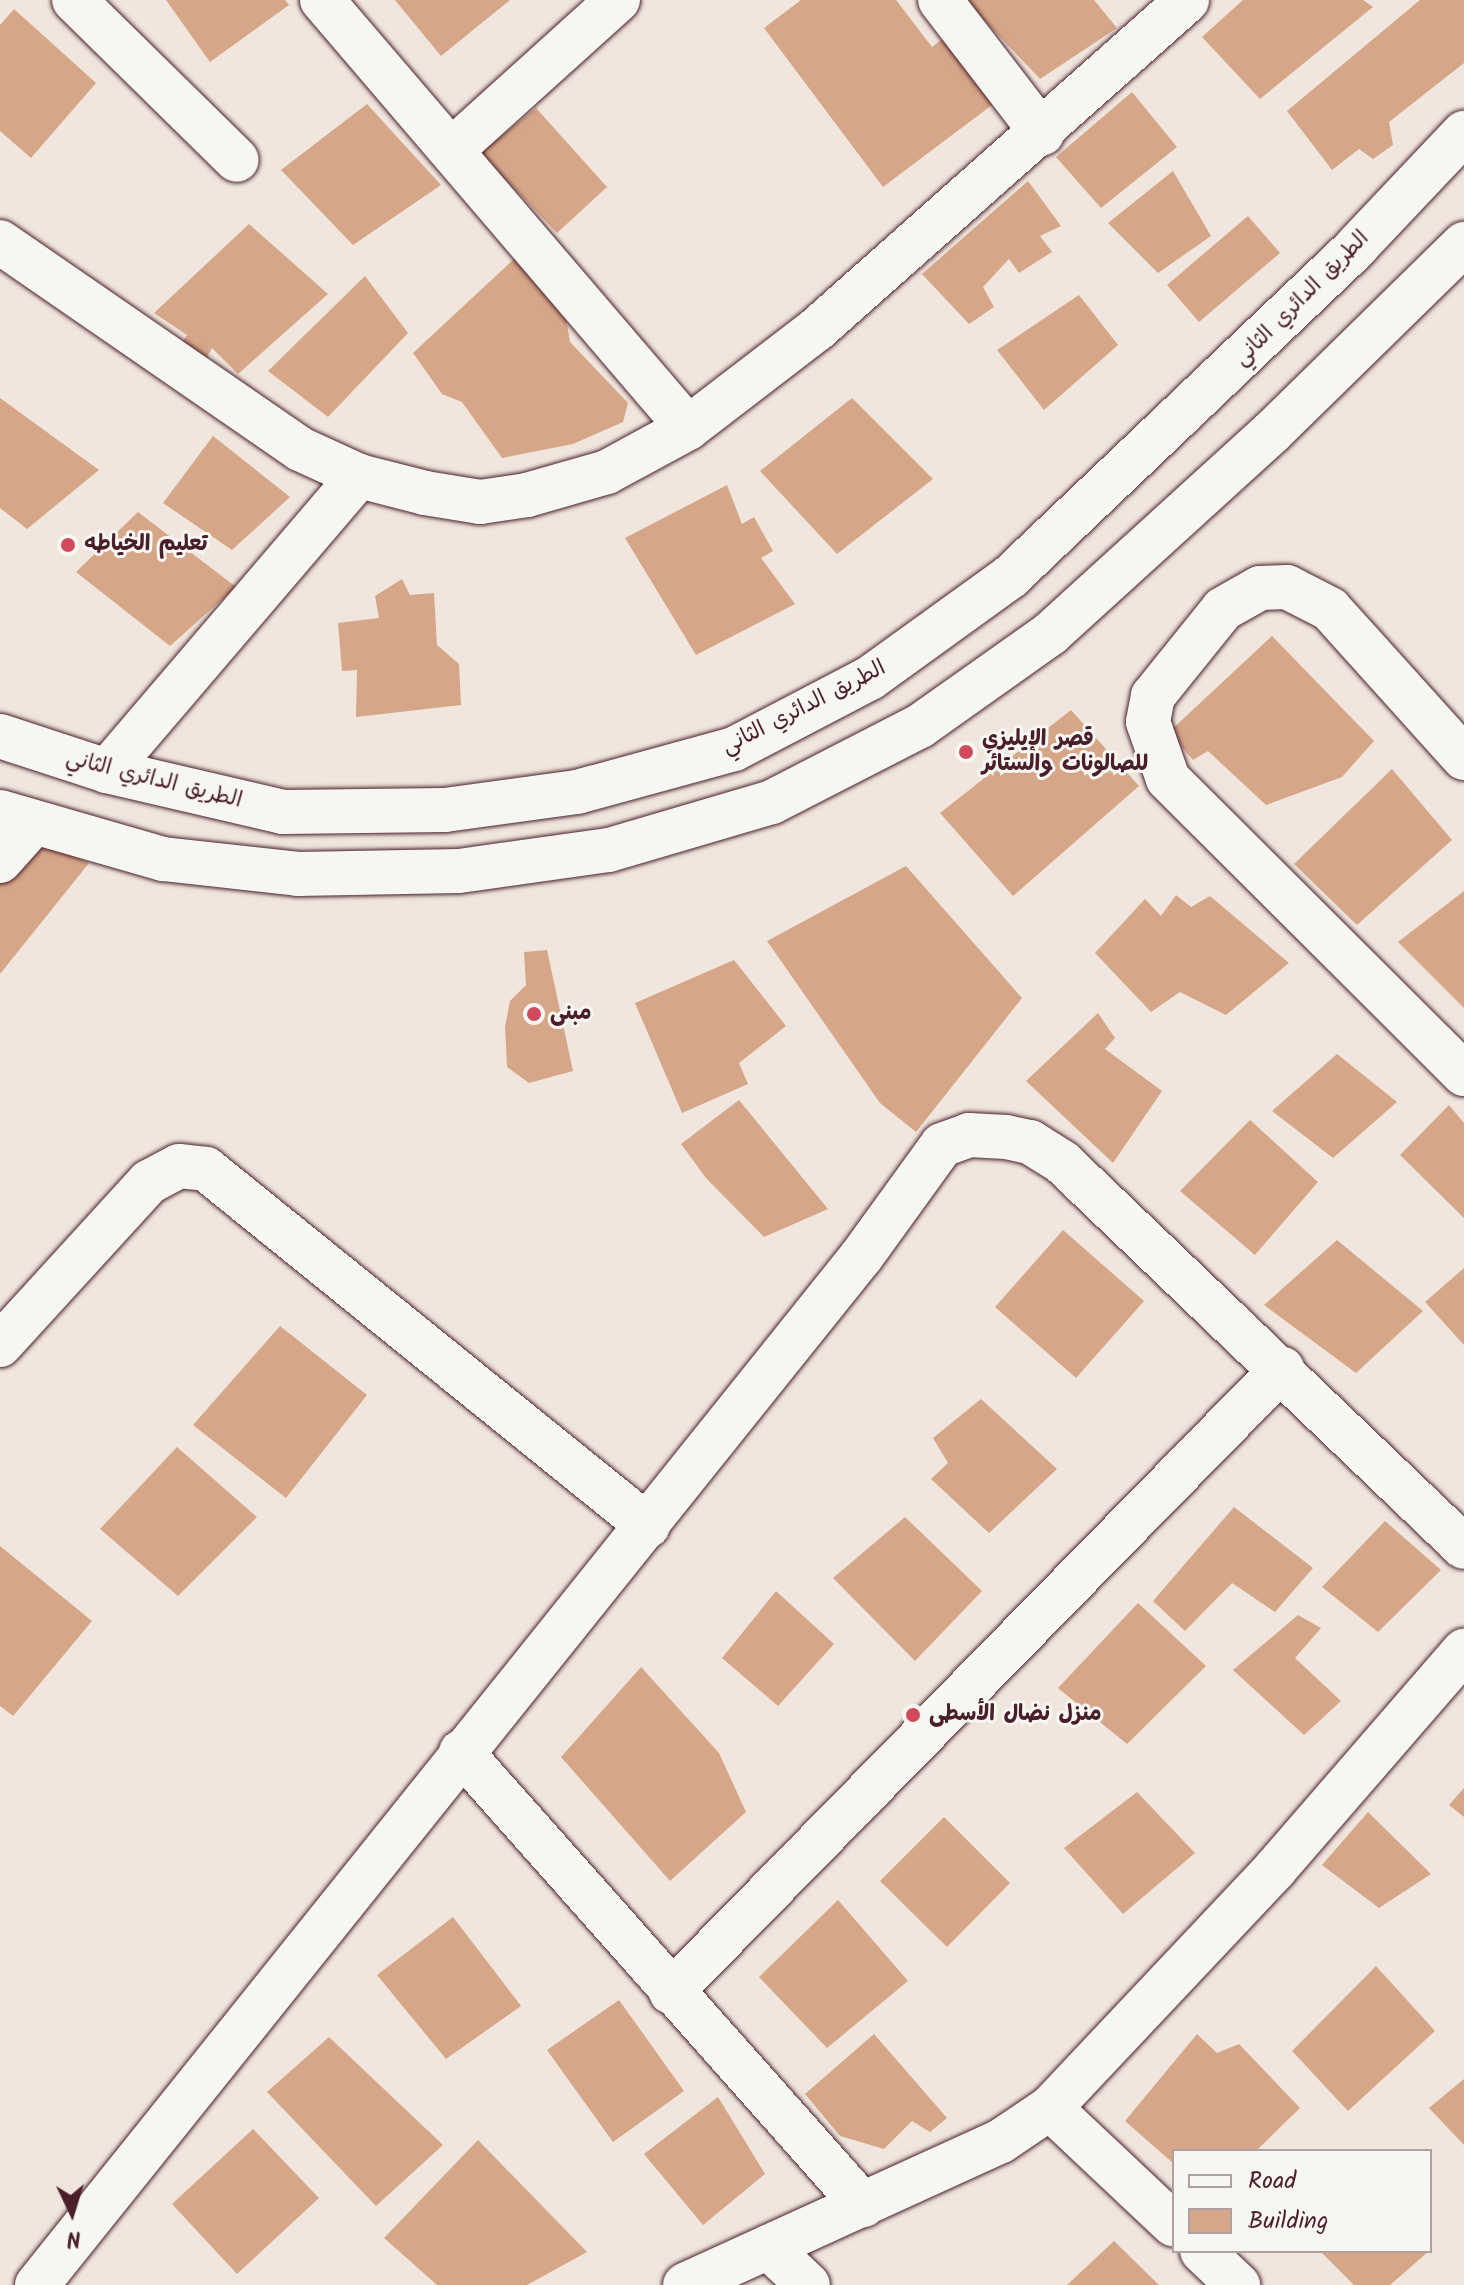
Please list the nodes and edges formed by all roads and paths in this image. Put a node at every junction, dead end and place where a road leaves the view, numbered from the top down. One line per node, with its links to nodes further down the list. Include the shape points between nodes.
1 (74, 0): 9 (street)
2 (322, 0): 8 (street)
3 (618, 0): 8 (street)
4 (940, 0): 6 (street)
5 (1187, 0): 6 (street)
6 (1042, 133): 12 (street, via 817,329)
7 (1464, 133): 16 (street, الطريق الدائري الثاني, via 1346,257 1010,577 870,678 734,749 577,792 445,810 283,812)
8 (454, 148): 12 (street)
9 (237, 160)
10 (0, 242): 13 (street, via 300,449)
11 (1464, 244): 17 (street, via 1272,432 1050,634 920,726 772,802 609,850 459,871 298,874 163,859)
12 (688, 428): 13 (street, via 607,472 480,502)
13 (359, 476): 16 (street)
14 (0, 736): 16 (street, الطريق الدائري الثاني)
15 (1464, 758): 19 (street, via 1330,609 1287,587 1260,588 1223,609 1153,696 1148,722 1168,779)
16 (107, 771)
17 (16, 818): 18 (street)
18 (0, 861)
19 (1464, 1074)
20 (0, 1345): 22 (street, via 149,1182 179,1166 206,1169)
21 (1282, 1369): 22 (street, via 1063,1163 1030,1142 969,1135 942,1145 921,1170 861,1257); 23 (street); 26 (street)
22 (648, 1526): 25 (street)
23 (1464, 1547)
24 (1464, 1651): 27 (street, via 1265,1881)
25 (461, 1752): 26 (street); 32 (street)
26 (671, 1992): 28 (street)
27 (1050, 2108): 28 (street, via 1001,2141); 29 (street)
28 (863, 2205): 30 (street)
29 (1172, 2223)
30 (768, 2247): 33 (street); 34 (street)
31 (1204, 2253): 35 (street)
32 (37, 2285)
33 (685, 2285)
34 (808, 2285)
35 (1238, 2285)

